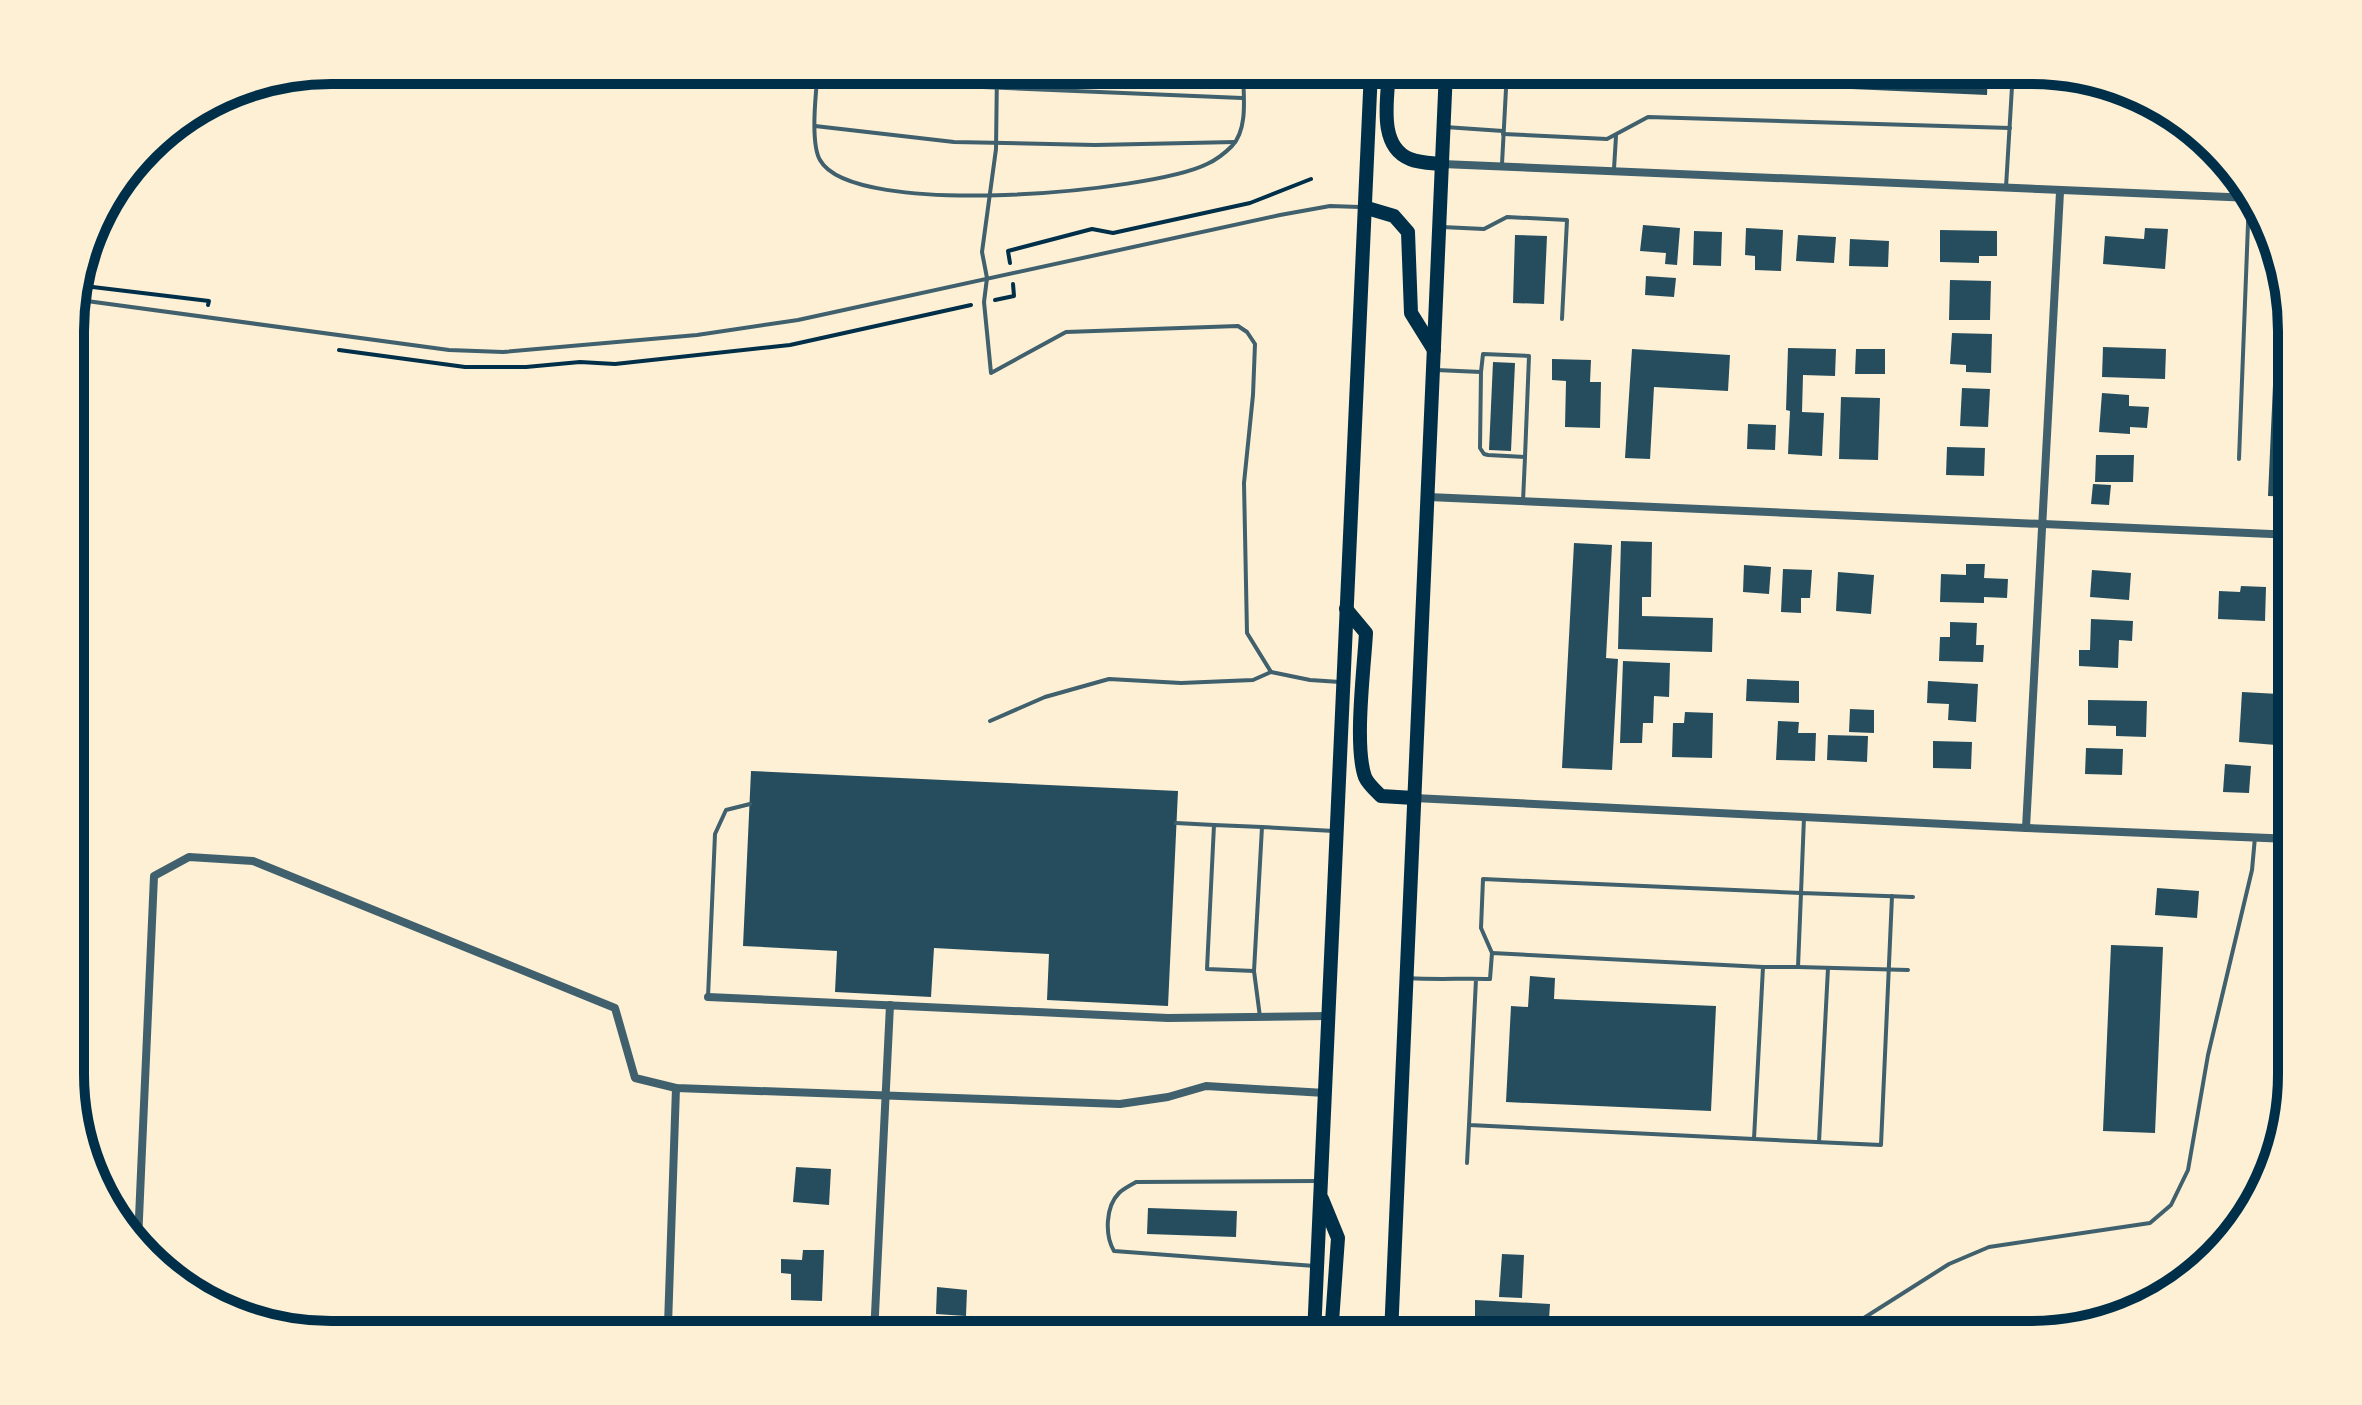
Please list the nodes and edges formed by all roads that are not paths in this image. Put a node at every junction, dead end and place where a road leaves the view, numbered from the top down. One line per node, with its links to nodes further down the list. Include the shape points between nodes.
1 (1243, 84): 11 (lane)
2 (1371, 84): 26 (highway)
3 (1388, 84): 19 (highway, via 1389,139 1412,160)
4 (1445, 84): 13 (highway)
5 (1506, 84): 15 (lane)
6 (2012, 84): 14 (lane)
7 (817, 85): 12 (lane)
8 (921, 85): 10 (lane)
9 (996, 85): 10 (lane)
10 (996, 88): 11 (lane); 18 (lane)
11 (1243, 98): 17 (lane, via 1242,127)
12 (815, 126): 18 (lane); 24 (lane, via 819,160 845,181 910,192)
13 (1443, 127): 15 (lane); 19 (highway)
14 (2010, 128): 16 (lane, via 1648,117); 22 (lane)
15 (1503, 133): 16 (lane); 20 (lane)
16 (1616, 136): 21 (lane)
17 (1235, 142): 18 (lane); 24 (lane, via 1207,165 1173,175 1098,189)
18 (995, 143): 24 (lane)
19 (1442, 164): 20 (street); 28 (highway)
20 (1502, 167): 21 (street)
21 (1613, 172): 22 (street)
22 (2006, 189): 23 (street)
23 (2060, 192): 25 (street); 39 (street)
24 (991, 196): 29 (lane, via 982,252)
25 (2238, 198)
26 (1367, 208): 29 (lane, via 1330,206 1280,215); 32 (highway, via 1394,216 1408,232 1411,313); 41 (highway)
27 (2250, 219): 36 (lane)
28 (1439, 227): 31 (lane, via 1484,229 1507,217 1567,220); 32 (highway)
29 (987, 278): 30 (lane, via 784,322 503,352 449,350); 42 (lane, via 984,302 991,373 1066,332 1238,326 1247,332 1255,344 1244,483 1247,633)
30 (86, 301)
31 (1562, 319)
32 (1434, 350): 33 (highway)
33 (1433, 370): 34 (lane); 37 (highway)
34 (1481, 372): 35 (lane, via 1482,451); 35 (lane, via 1483,354 1529,356)
35 (1525, 457): 38 (lane)
36 (2239, 459)
37 (1428, 497): 38 (street); 45 (highway)
38 (1523, 501): 39 (street)
39 (2042, 522): 40 (street); 51 (street)
40 (2277, 534)
41 (1346, 609): 43 (highway); 45 (highway, via 1366,633 1360,738 1366,781 1381,796)
42 (1271, 672): 43 (lane); 44 (lane, via 1253,680 1109,679 1045,697)
43 (1343, 682): 52 (highway)
44 (990, 721)
45 (1414, 798): 47 (street); 65 (highway)
46 (750, 804): 67 (lane, via 726,810 715,834)
47 (1804, 817): 51 (street); 55 (lane)
48 (1176, 823): 49 (lane)
49 (1214, 825): 50 (lane); 64 (lane, via 1207,969)
50 (1262, 827): 52 (lane); 64 (lane)
51 (2026, 828): 53 (street)
52 (1337, 831): 69 (highway)
53 (2255, 837): 54 (street); 84 (lane, via 2188,1170 2171,1205 2150,1223 1989,1247 1949,1264)
54 (2277, 838)
55 (1801, 893): 56 (lane); 58 (lane, via 1483,879 1481,928); 60 (lane)
56 (1892, 896): 57 (lane); 62 (lane)
57 (1913, 897)
58 (1492, 953): 59 (lane); 66 (lane, via 1490,979)
59 (1763, 967): 60 (lane); 75 (lane)
60 (1798, 967): 61 (lane)
61 (1828, 968): 62 (lane); 76 (lane)
62 (1889, 970): 63 (lane); 76 (lane, via 1881,1145)
63 (1908, 970)
64 (1254, 971): 70 (lane)
65 (1406, 978): 66 (lane); 83 (highway)
66 (1476, 979): 74 (lane)
67 (708, 997): 68 (street)
68 (890, 1005): 70 (street); 73 (street)
69 (1329, 1016): 70 (street); 72 (highway)
70 (1260, 1017)
71 (676, 1088): 73 (street); 79 (street, via 635,1078 615,1008 253,861 189,857 154,876); 85 (street)
72 (1325, 1093): 73 (street, via 1206,1086 1120,1104); 78 (highway)
73 (886, 1096): 86 (street)
74 (1469, 1125): 75 (lane); 77 (lane)
75 (1754, 1139): 76 (lane)
76 (1819, 1142)
77 (1467, 1163)
78 (1321, 1188): 80 (highway); 80 (lane, via 1268,1180 1136,1182 1119,1192 1108,1232 1114,1251); 82 (highway, via 1338,1238)
79 (139, 1228)
80 (1317, 1266): 81 (highway)
81 (1315, 1320)
82 (1332, 1320)
83 (1392, 1320)
84 (1860, 1320)
85 (668, 1321)
86 (875, 1321)

